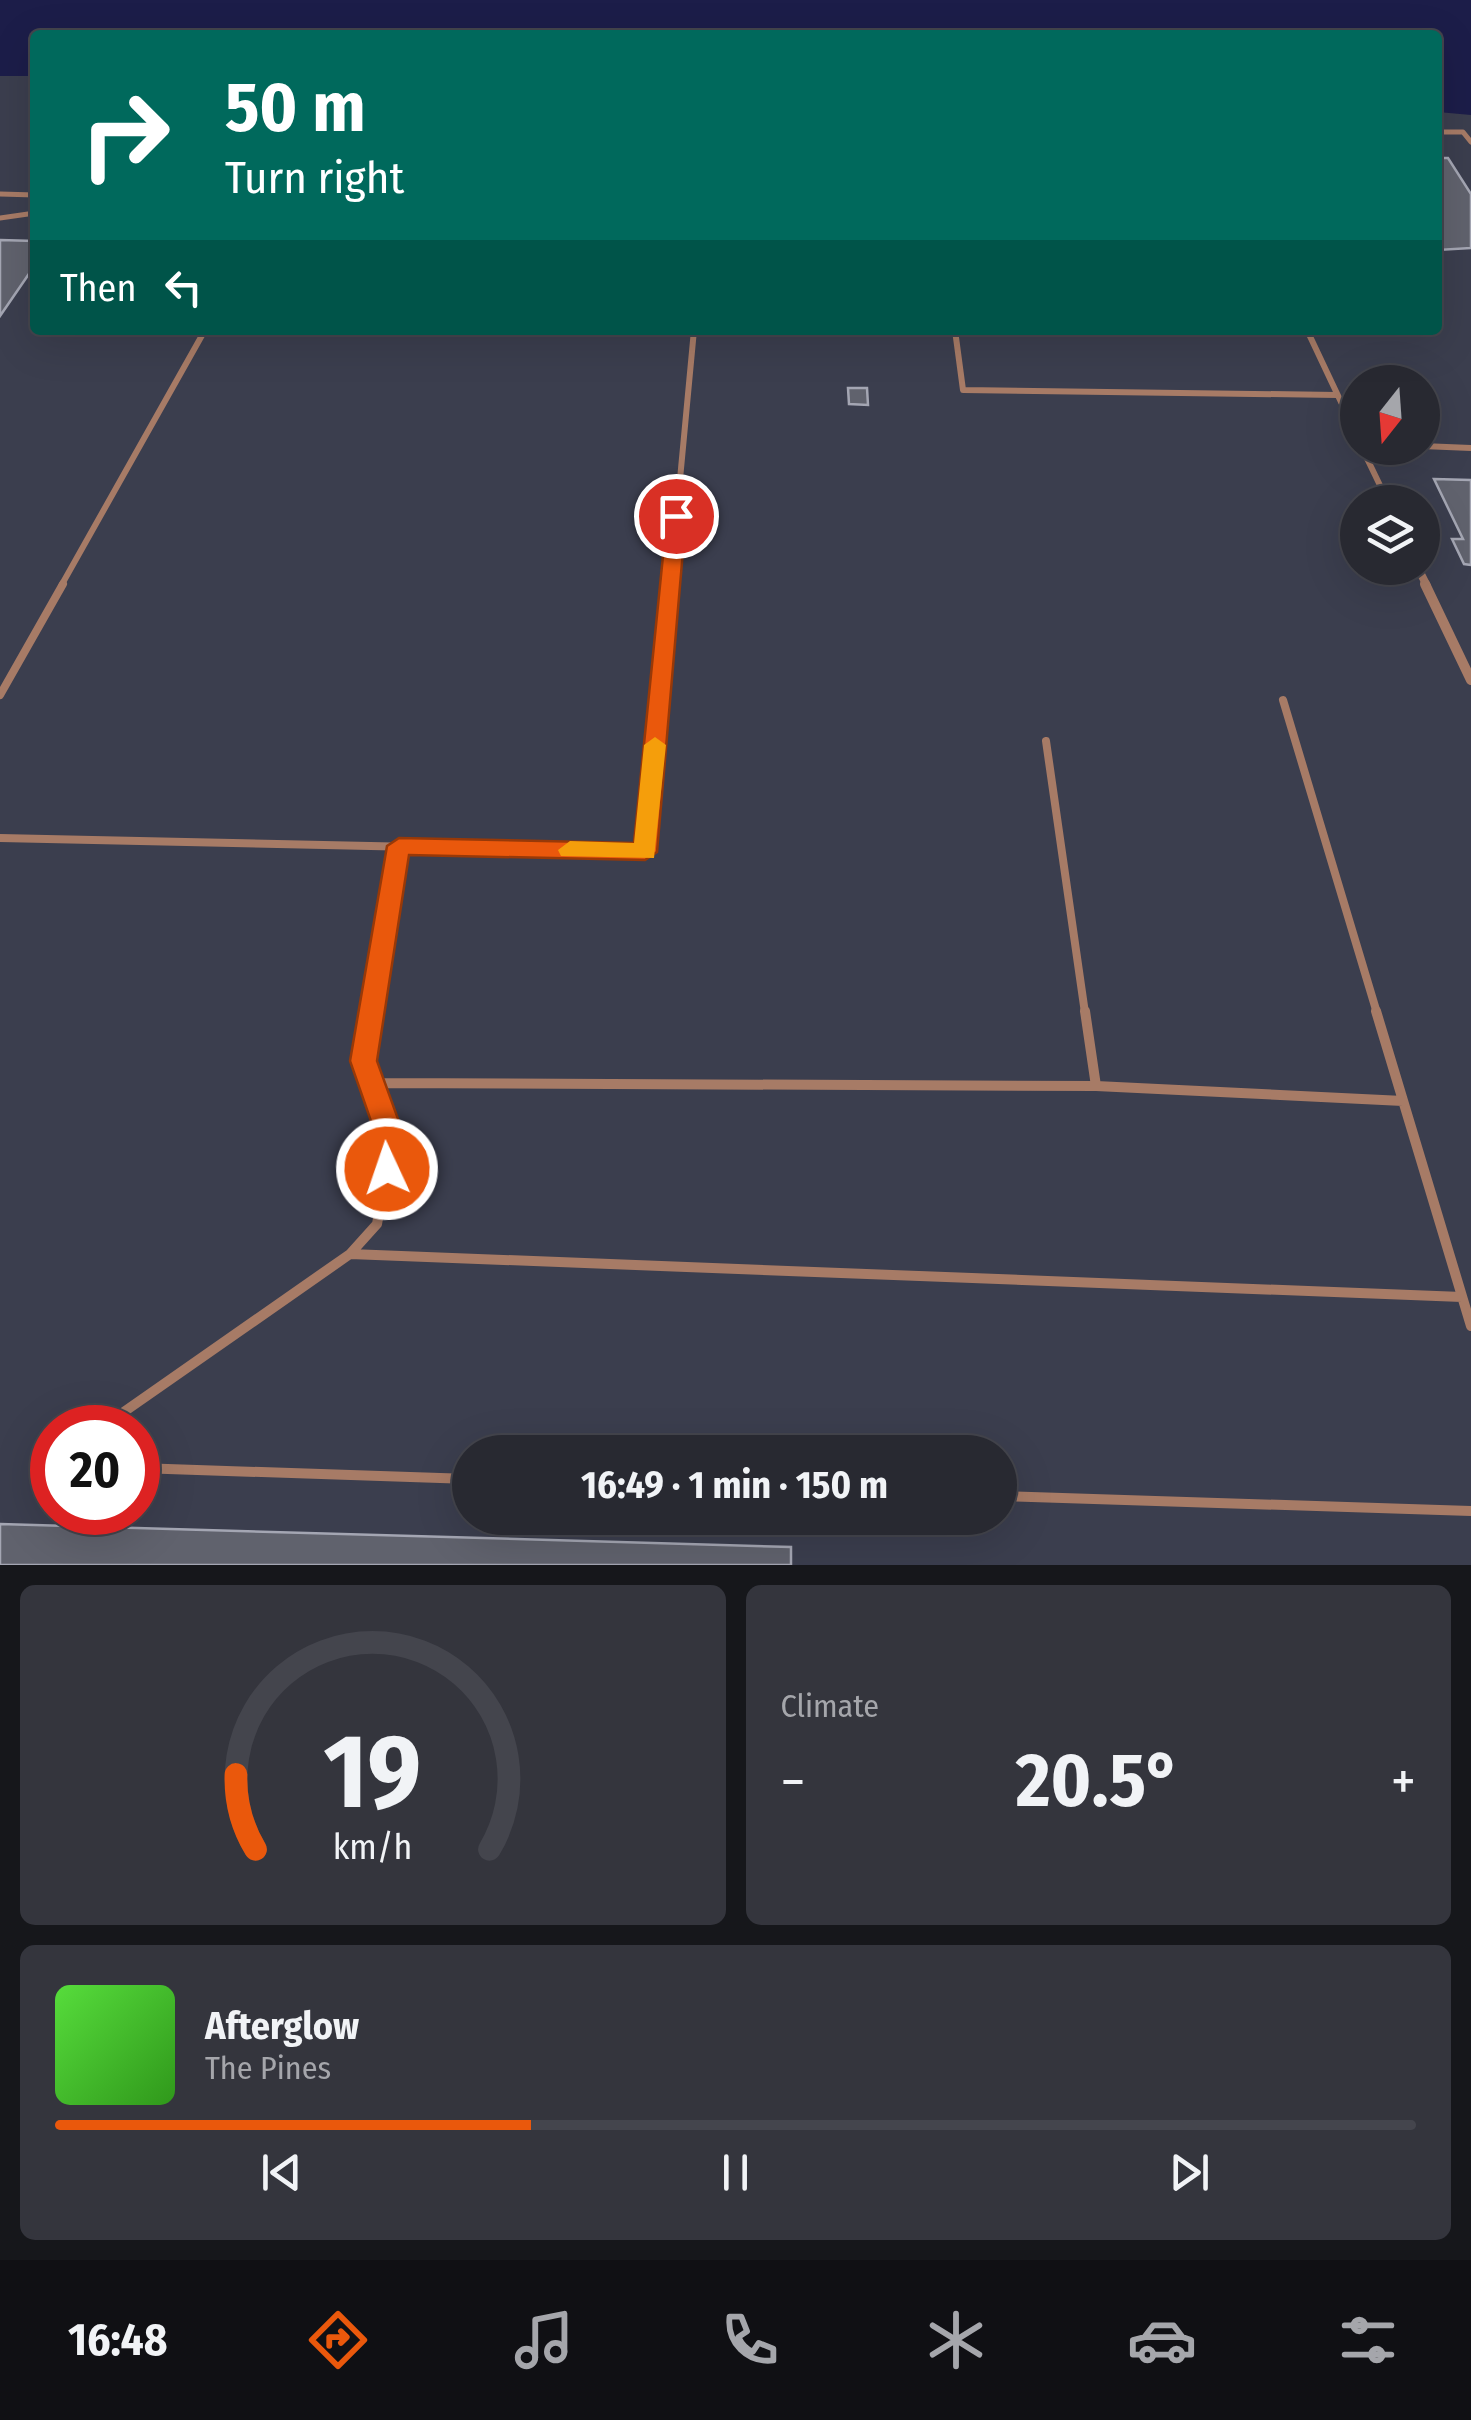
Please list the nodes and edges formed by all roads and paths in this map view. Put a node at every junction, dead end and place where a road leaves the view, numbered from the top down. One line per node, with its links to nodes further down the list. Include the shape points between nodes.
1 (1442, 132): 2 (lane, via 1463,132)
2 (1471, 142)
3 (0, 194): 4 (lane)
4 (30, 195)
5 (30, 214): 6 (lane)
6 (0, 218)
7 (202, 335): 17 (lane)
8 (694, 335): 21 (lane, via 645,852)
9 (956, 335): 11 (lane, via 964,390)
10 (1309, 335): 11 (lane)
11 (1338, 395): 12 (lane)
12 (1340, 399)
13 (1440, 447): 14 (lane)
14 (1471, 448)
15 (1426, 585): 16 (street)
16 (1471, 680)
17 (0, 695)
18 (1283, 700): 24 (lane)
19 (1046, 741): 23 (lane)
20 (0, 838): 21 (lane)
21 (399, 846): 22 (lane, via 363,1061)
22 (371, 1083): 23 (lane); 25 (lane, via 392,1141 377,1224)
23 (1096, 1086): 24 (lane)
24 (1404, 1101): 26 (lane)
25 (350, 1254): 26 (lane); 28 (lane)
26 (1462, 1297): 27 (lane)
27 (1471, 1326)
28 (134, 1405)
29 (160, 1469): 30 (lane)
30 (452, 1478)
31 (1017, 1497): 32 (lane)
32 (1471, 1511)

